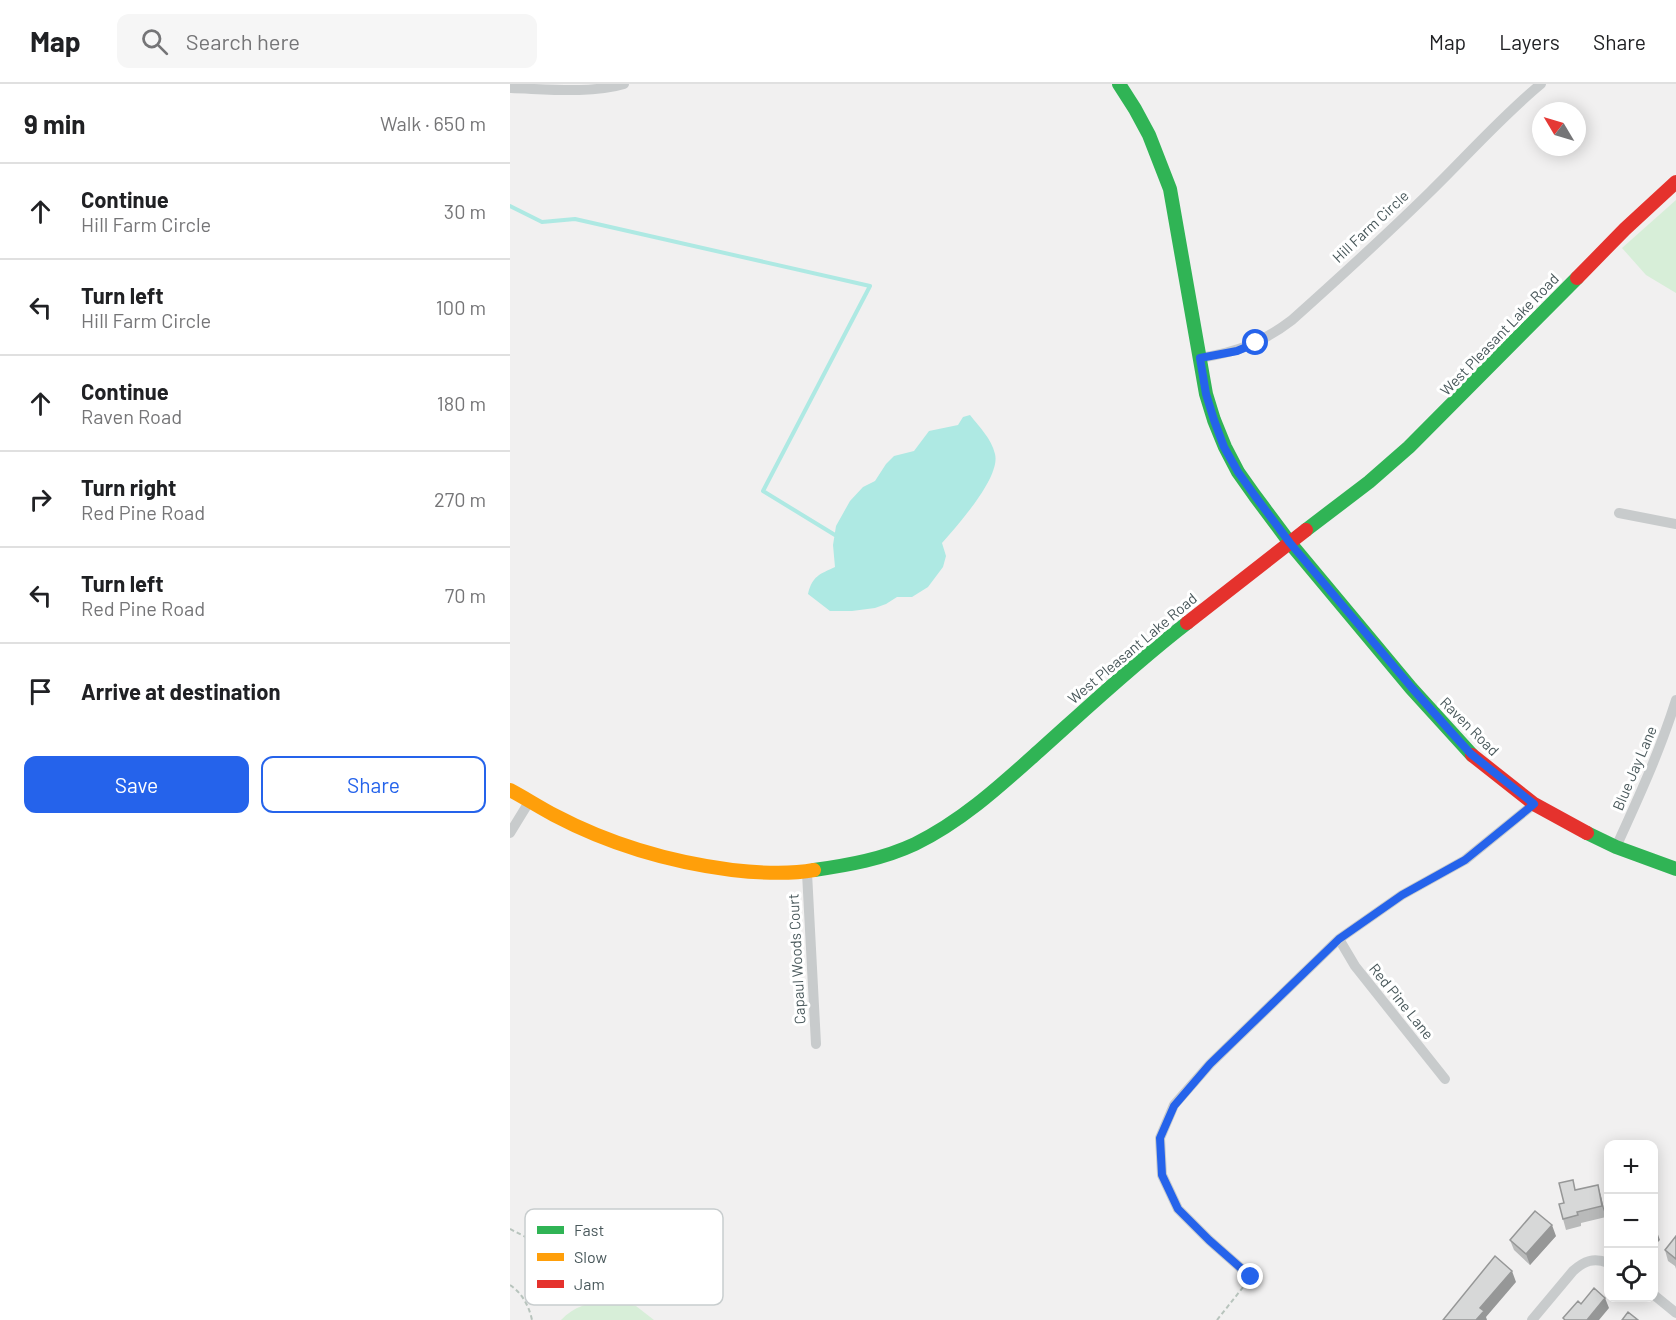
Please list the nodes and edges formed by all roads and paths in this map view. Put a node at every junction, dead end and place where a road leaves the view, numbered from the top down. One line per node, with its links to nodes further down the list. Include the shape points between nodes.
1 (624, 84): 4 (street, via 593,89)
2 (1119, 84): 6 (street, via 1147,129 1170,189)
3 (1541, 84): 6 (street, Hill Farm Circle, via 1390,232 1292,320 1237,351)
4 (511, 88)
5 (1676, 182): 9 (street, West Pleasant Lake Road, via 1409,447)
6 (1200, 358): 9 (street, via 1206,394 1224,447)
7 (1619, 513): 8 (street)
8 (1676, 524)
9 (1290, 543): 13 (street, Raven Road, via 1471,754); 17 (street, West Pleasant Lake Road, via 1157,646 964,816 906,848 842,868)
10 (1676, 700): 15 (street, Blue Jay Lane, via 1650,772)
11 (510, 790): 12 (street, West Pleasant Lake Road)
12 (529, 802): 14 (street); 17 (street, West Pleasant Lake Road, via 594,834 671,859 748,872)
13 (1534, 804): 15 (street, Raven Road); 18 (street, via 1465,860 1402,895)
14 (510, 833)
15 (1616, 847): 16 (street, Raven Road)
16 (1676, 868)
17 (807, 873): 19 (street, Capaul Woods Court)
18 (1339, 939): 20 (street, Red Pine Lane, via 1355,966); 24 (street, via 1210,1064 1174,1106 1160,1138 1162,1175 1178,1209)
19 (816, 1044)
20 (1445, 1079)
21 (510, 1229): 22 (path)
22 (525, 1237)
23 (1604, 1262): 32 (street, via 1593,1260 1581,1264)
24 (1251, 1277): 31 (path)
25 (510, 1285): 27 (path)
26 (1658, 1299): 29 (street)
27 (525, 1302)
28 (527, 1305): 30 (path)
29 (1676, 1312)
30 (532, 1320)
31 (1217, 1320)
32 (1532, 1320)

